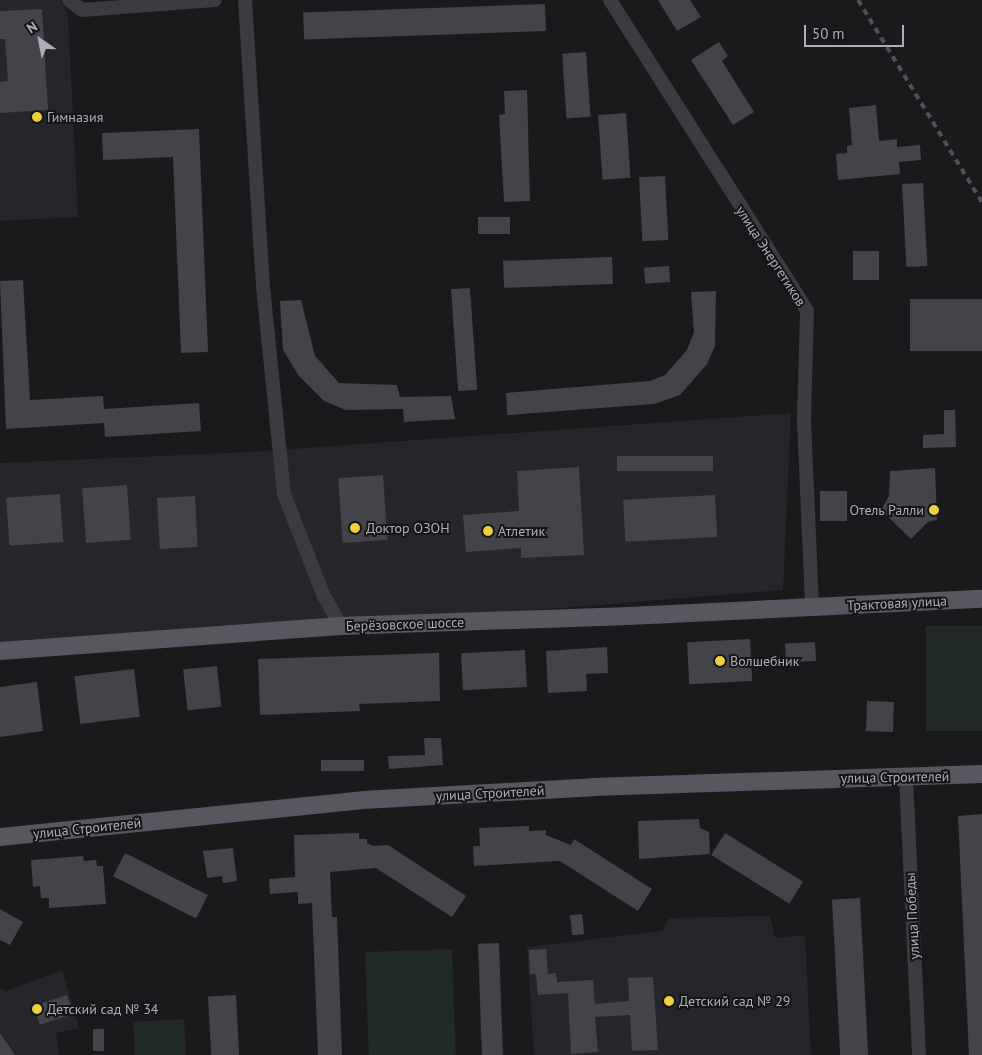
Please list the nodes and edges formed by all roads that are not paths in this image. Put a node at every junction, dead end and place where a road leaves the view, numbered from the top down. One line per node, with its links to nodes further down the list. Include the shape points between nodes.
1 (68, 0): 2 (street, via 82,10)
2 (215, 0)
3 (245, 0): 7 (street, via 263,287 284,494 323,594)
4 (610, 0): 6 (street, улица Энергетиков, via 807,311 804,430)
5 (982, 599): 6 (main road, Трактовая улица)
6 (812, 607): 7 (main road, Берёзовское шоссе)
7 (341, 626): 8 (main road, Берёзовское шоссе)
8 (0, 652)
9 (982, 774): 10 (main road, улица Строителей)
10 (906, 778): 11 (main road, улица Строителей, via 593,787 363,800); 12 (street, улица Победы)
11 (0, 837)
12 (919, 1055)

